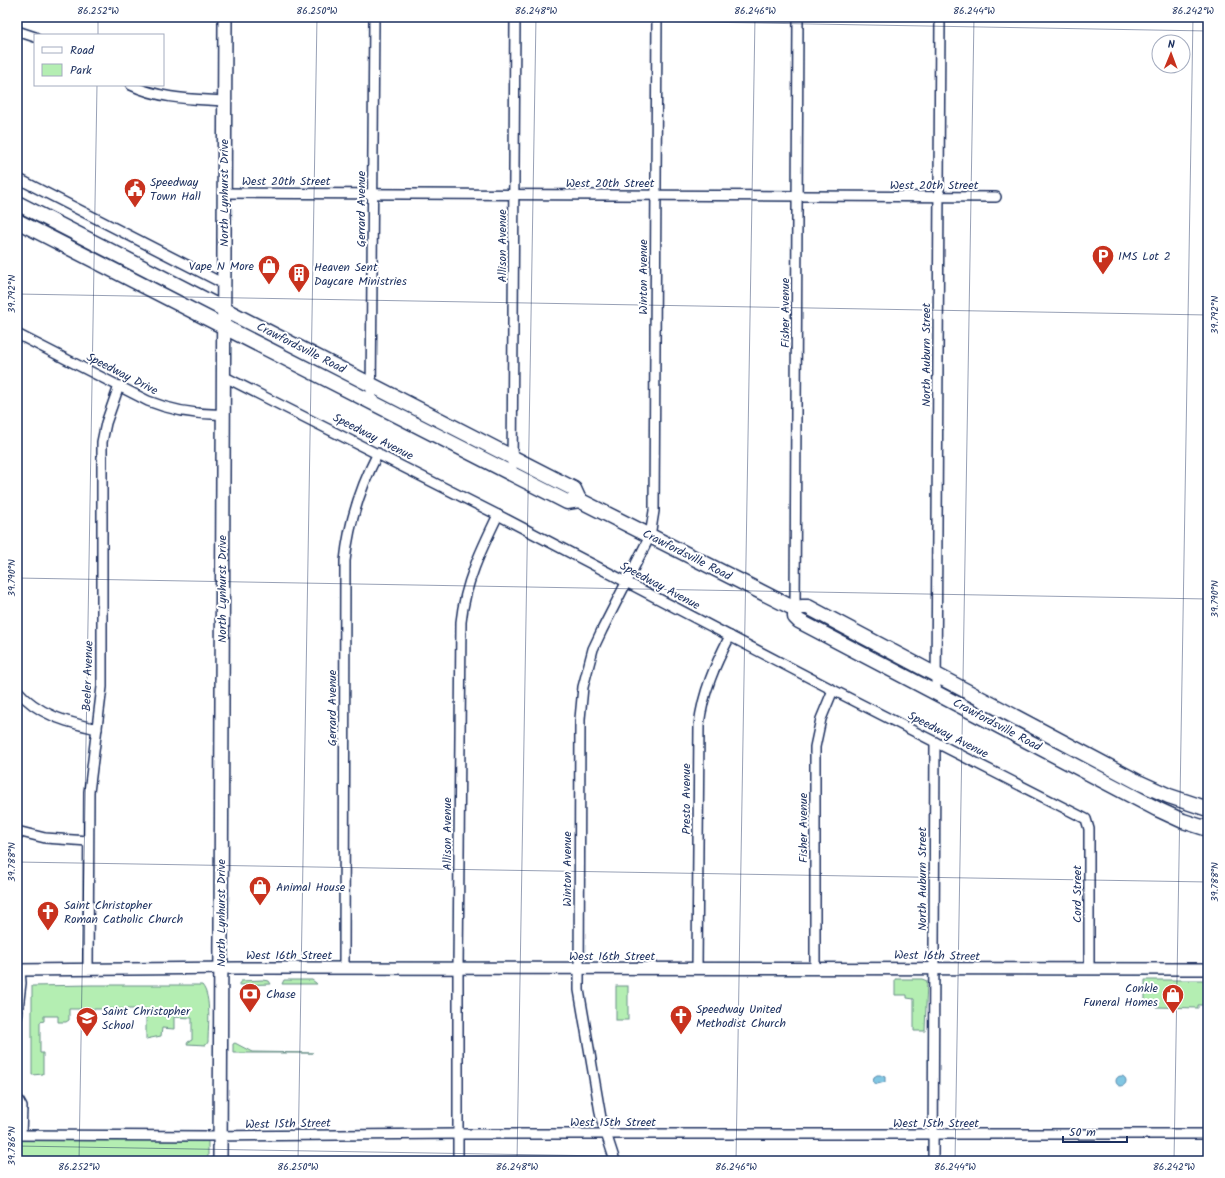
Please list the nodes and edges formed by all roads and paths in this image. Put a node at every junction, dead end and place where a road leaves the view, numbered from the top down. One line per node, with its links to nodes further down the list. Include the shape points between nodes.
1 (225, 17): 10 (main road, North Lynhurst Drive)
2 (374, 17): 13 (street, Gerrard Avenue)
3 (515, 17): 14 (street, Allison Avenue)
4 (657, 17): 15 (street, Winton Avenue)
5 (798, 17): 16 (street, Fisher Avenue)
6 (940, 17): 17 (street, North Auburn Street)
7 (17, 31): 8 (street)
8 (34, 38)
9 (133, 86): 10 (street, via 166,97)
10 (224, 101): 12 (main road, North Lynhurst Drive)
11 (17, 178): 21 (street)
12 (224, 193): 13 (street, West 20th Street); 21 (main road, North Lynhurst Drive)
13 (373, 194): 14 (street, West 20th Street); 26 (street, Gerrard Avenue)
14 (514, 194): 15 (street, West 20th Street); 31 (street, Allison Avenue)
15 (656, 195): 16 (street, West 20th Street); 35 (street, Winton Avenue, via 655,504)
16 (797, 196): 17 (street, West 20th Street); 37 (street, Fisher Avenue)
17 (939, 197): 18 (street, West 20th Street); 39 (street, North Auburn Street)
18 (996, 198)
19 (17, 203): 22 (main road, Crawfordsville Road)
20 (17, 221): 23 (main road, Crawfordsville Road)
21 (224, 284): 22 (main road, North Lynhurst Drive)
22 (224, 309): 23 (main road, North Lynhurst Drive); 26 (main road, Crawfordsville Road)
23 (224, 327): 25 (main road, North Lynhurst Drive); 28 (main road, Crawfordsville Road)
24 (18, 337): 27 (street, Speedway Drive)
25 (223, 376): 29 (main road, North Lynhurst Drive); 30 (street, Speedway Avenue)
26 (371, 384): 28 (street, Gerrard Avenue); 31 (main road, Crawfordsville Road)
27 (119, 386): 29 (street, Speedway Drive, via 171,409 191,413); 43 (street, Beeler Avenue, via 102,442 102,683)
28 (371, 402): 32 (main road, Crawfordsville Road)
29 (223, 414): 50 (main road, North Lynhurst Drive)
30 (378, 453): 34 (street, Speedway Avenue); 51 (street, Gerrard Avenue, via 355,506 345,560)
31 (513, 457): 32 (street, Allison Avenue); 33 (main road, Crawfordsville Road, via 574,489)
32 (512, 474): 33 (main road, Crawfordsville Road, via 567,502)
33 (579, 500): 35 (main road, Crawfordsville Road)
34 (498, 515): 36 (street, Speedway Avenue); 56 (street, Allison Avenue, via 470,579 460,622)
35 (650, 536): 36 (street, Winton Avenue); 37 (main road, Crawfordsville Road)
36 (626, 582): 38 (street, Speedway Avenue); 57 (street, Winton Avenue, via 593,650 582,699)
37 (795, 609): 39 (main road, Crawfordsville Road, via 808,607); 42 (main road, Crawfordsville Road, via 798,621)
38 (730, 636): 41 (street, Speedway Avenue); 52 (street, Presto Avenue, via 706,690 699,725)
39 (936, 675): 42 (street, North Auburn Street); 45 (main road, Crawfordsville Road, via 1143,784)
40 (17, 690): 43 (street, via 47,714 66,722)
41 (833, 690): 44 (street, Speedway Avenue); 53 (street, Fisher Avenue, via 821,719 816,747)
42 (936, 693): 47 (main road, Crawfordsville Road, via 1157,810)
43 (97, 729): 49 (street, Beeler Avenue, via 90,780)
44 (935, 742): 46 (street, Speedway Avenue); 54 (street, North Auburn Street)
45 (1208, 809)
46 (1086, 820): 58 (street, Cord Street, via 1090,833)
47 (1208, 829)
48 (17, 831): 49 (street, via 41,837)
49 (88, 841): 55 (street, Beeler Avenue)
50 (220, 968): 51 (street, West 16th Street); 55 (street, West 16th Street); 68 (main road, North Lynhurst Drive)
51 (344, 968): 56 (street, West 16th Street)
52 (697, 968): 53 (street, West 16th Street); 57 (street, West 16th Street)
53 (815, 968): 54 (street, West 16th Street)
54 (934, 968): 58 (street, West 16th Street); 67 (street, North Auburn Street)
55 (88, 969): 60 (street, West 16th Street)
56 (458, 969): 57 (street, West 16th Street); 63 (street, Allison Avenue)
57 (579, 969): 64 (street, Winton Avenue, via 579,994)
58 (1089, 969): 59 (street, West 16th Street)
59 (1208, 969)
60 (18, 970): 61 (street, via 21,983)
61 (17, 1016)
62 (17, 1098): 66 (street, via 22,1107)
63 (458, 1134): 64 (street, West 15th Street); 68 (street, West 15th Street); 70 (street, Allison Avenue)
64 (606, 1134): 67 (street, West 15th Street); 71 (street, Winton Avenue)
65 (1208, 1134): 67 (street, West 15th Street)
66 (19, 1135): 68 (street, West 15th Street)
67 (933, 1135): 72 (street, North Auburn Street)
68 (220, 1136): 69 (main road, North Lynhurst Drive)
69 (220, 1161)
70 (458, 1161)
71 (615, 1161)
72 (933, 1161)

